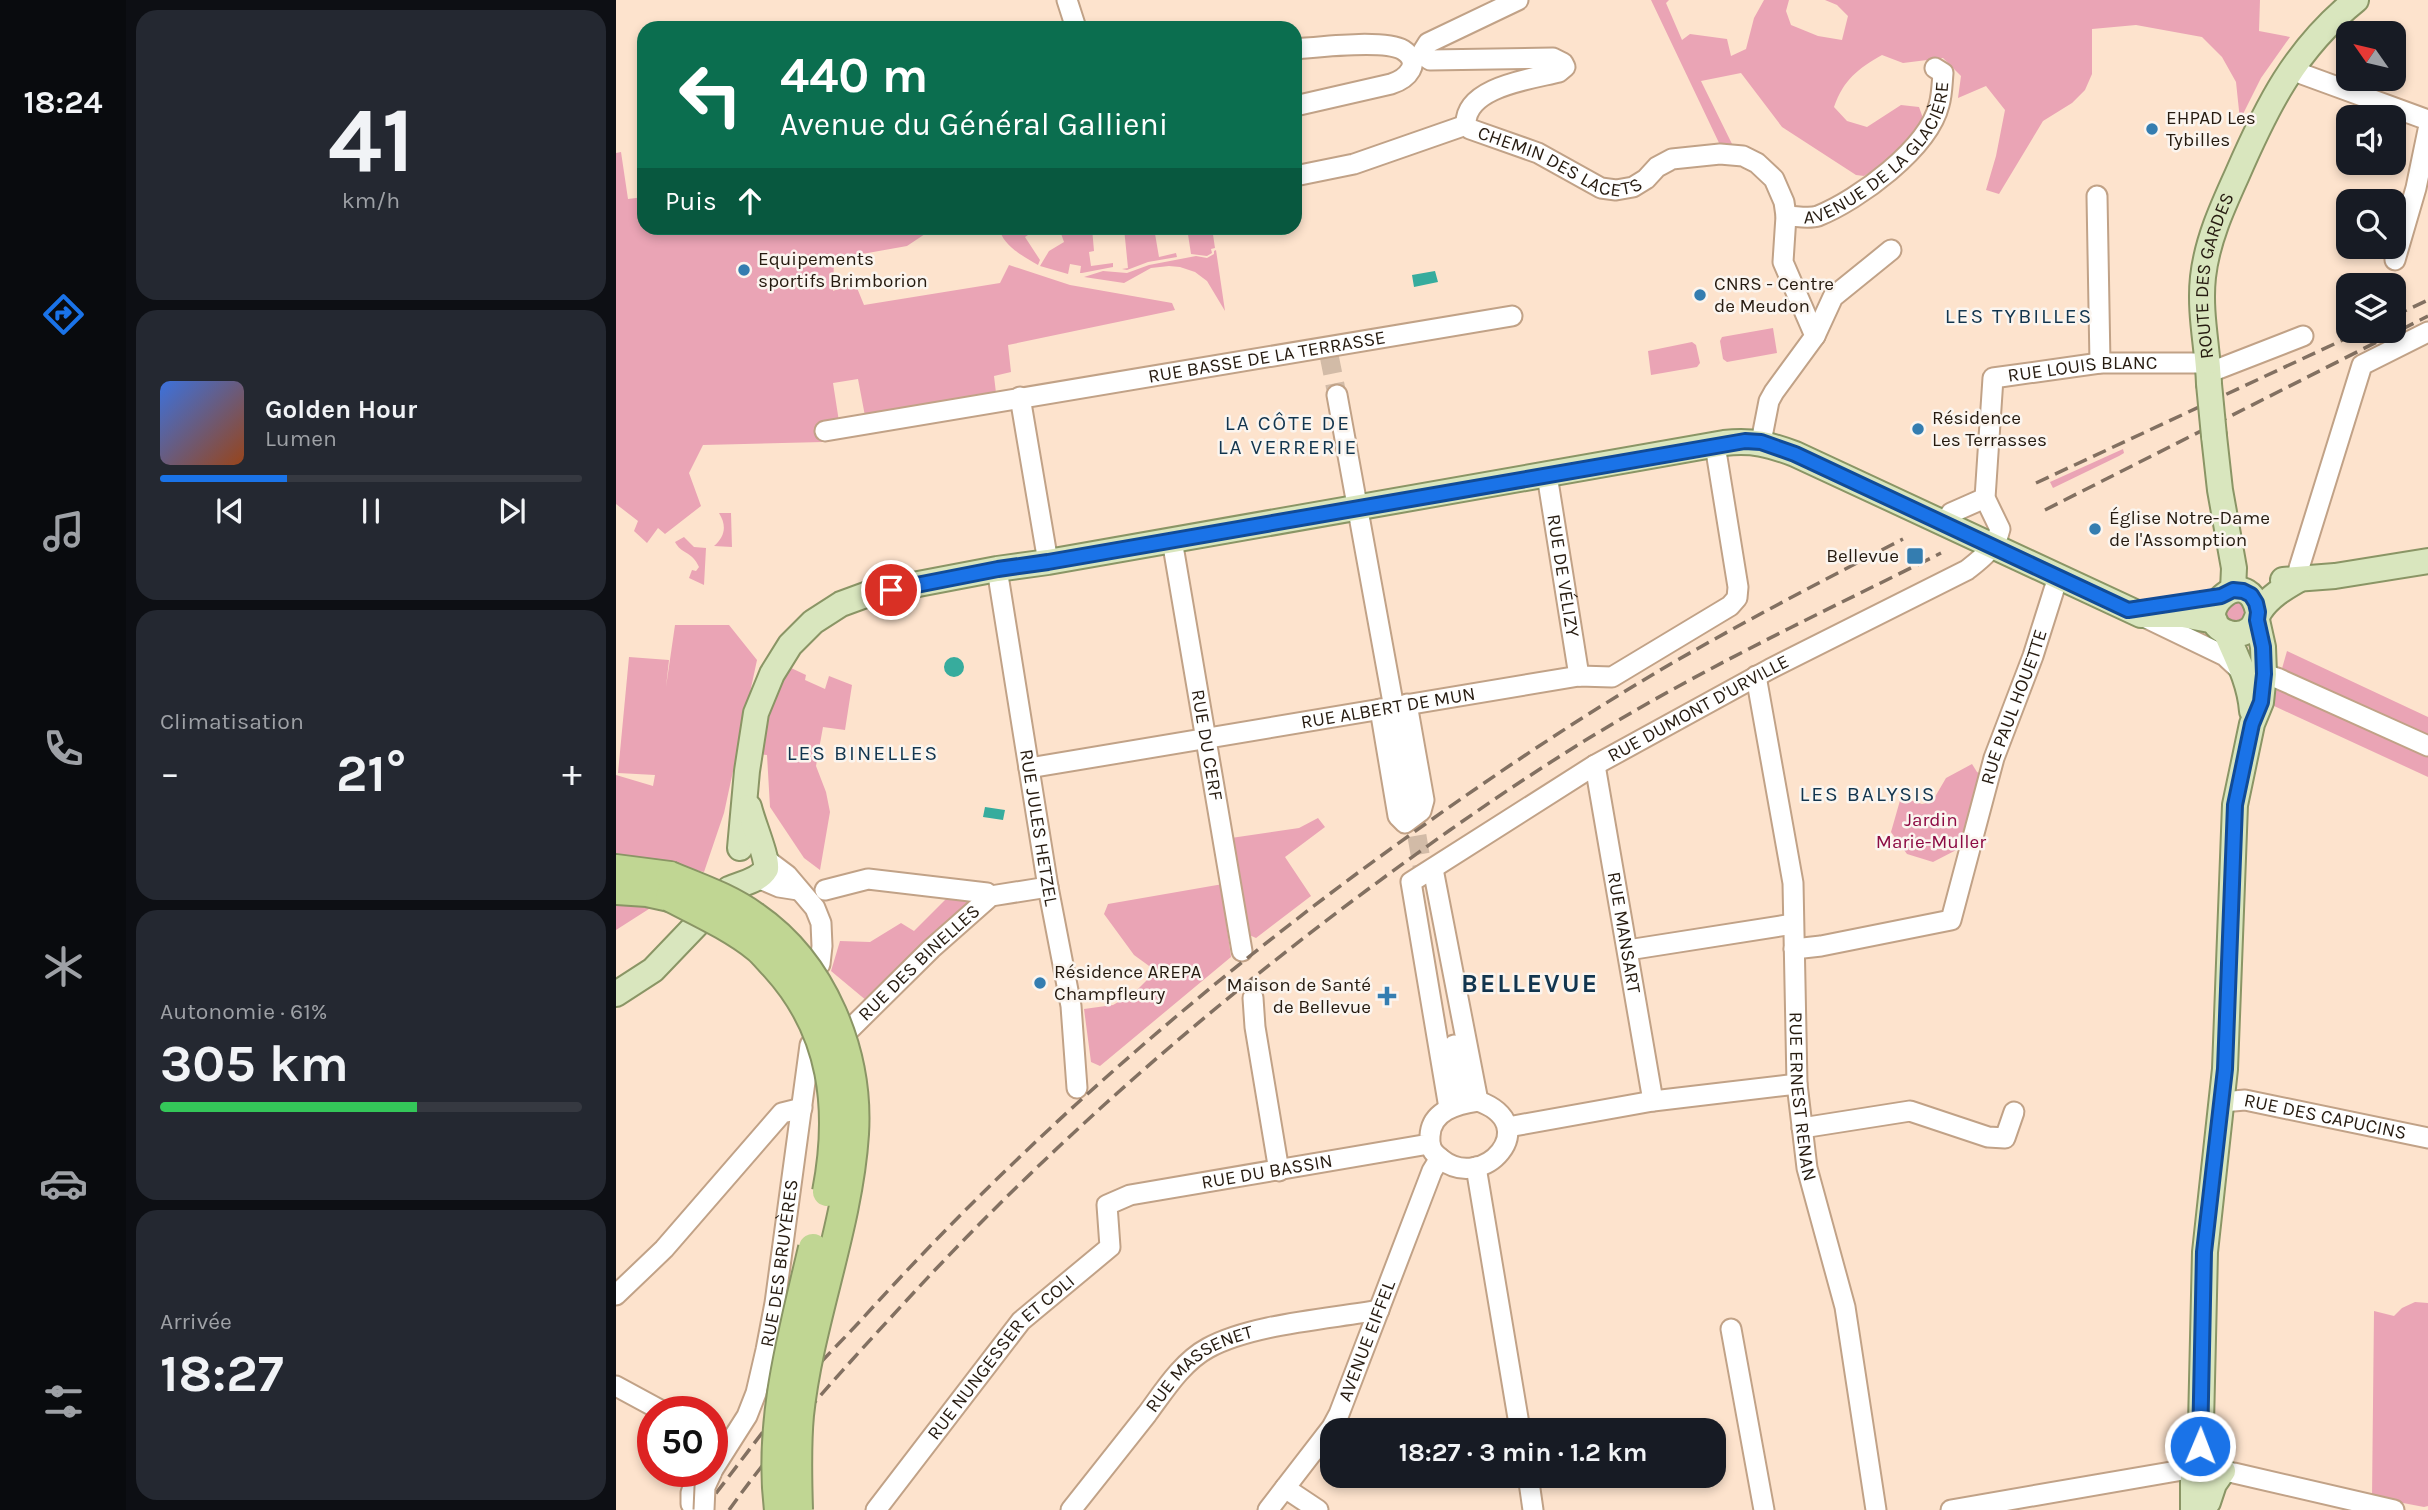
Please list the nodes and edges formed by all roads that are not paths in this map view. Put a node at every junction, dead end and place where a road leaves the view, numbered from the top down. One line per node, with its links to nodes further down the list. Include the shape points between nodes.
1 (1067, 0): 4 (street)
2 (1518, 0): 10 (street, CHEMIN DES LACETS, via 1428,43 1424,56 1430,60 1553,58 1565,67 1498,87 1470,108)
3 (2356, 0): 23 (main road, ROUTE DES GARDES, via 2329,21 2290,69 2223,206 2203,278)
4 (1074, 21)
5 (1302, 49): 8 (street, via 1397,47 1408,54 1413,66 1404,78 1391,84)
6 (1935, 68): 15 (street, AVENUE DE LA GLACIÈRE, via 1943,73 1939,106 1925,134 1902,162 1815,217)
7 (2302, 74): 9 (street)
8 (1302, 104)
9 (2428, 120)
10 (1466, 125): 12 (street, via 1354,164); 15 (street, CHEMIN DES LACETS, via 1538,153 1601,188 1616,190 1633,187 1672,159 1742,156 1774,179)
11 (2428, 130): 13 (street)
12 (1302, 175)
13 (2422, 185): 17 (street)
14 (2097, 196): 22 (street)
15 (1786, 216): 20 (street, via 1783,262)
16 (1891, 250): 20 (street, via 1833,297)
17 (2395, 260)
18 (1512, 316): 25 (street, RUE BASSE DE LA TERRASSE)
19 (2428, 332): 39 (street, via 2362,365)
20 (1815, 336): 27 (street, via 1769,401)
21 (2303, 336): 23 (street, RUE LOUIS BLANC)
22 (2100, 363): 23 (street, RUE LOUIS BLANC); 30 (street, RUE LOUIS BLANC, via 1993,378)
23 (2208, 374): 40 (main road, ROUTE DES GARDES, bridge, via 2220,490 2234,568)
24 (1337, 395): 31 (street)
25 (1020, 397): 26 (street, RUE BASSE DE LA TERRASSE); 36 (street)
26 (825, 431)
27 (1761, 442): 28 (main road); 32 (main road)
28 (1715, 445): 29 (main road); 45 (street, RUE ALBERT DE MUN, via 1737,598 1612,677)
29 (1547, 475): 31 (main road); 45 (street, RUE DE VÉLIZY)
30 (1985, 498): 32 (street, via 1951,513); 34 (street, RUE LOUIS BLANC, via 2000,529)
31 (1358, 508): 33 (main road); 47 (street)
32 (1944, 524): 34 (main road)
33 (1172, 540): 36 (main road); 48 (street, RUE DU CERF)
34 (1993, 547): 38 (main road); 46 (street, RUE DUMONT D'URVILLE, via 1967,570)
35 (2428, 561): 39 (main road)
36 (1048, 562): 37 (main road)
37 (998, 569): 51 (street, RUE JULES HETZEL); 53 (main road, via 871,593 841,604 813,622 790,645 756,713 750,743 745,792)
38 (2058, 577): 41 (main road); 63 (street, RUE PAUL HOUETTE, via 1994,758 1951,920)
39 (2298, 580): 40 (main road, via 2277,579); 42 (main road, via 2281,590)
40 (2232, 592): 41 (main road); 42 (main road, via 2251,595); 43 (main road, via 2215,603 2213,612)
41 (2134, 613): 43 (main road, via 2201,617); 44 (street)
42 (2258, 616): 43 (main road, via 2244,633 2235,635); 44 (main road, via 2263,647)
43 (2221, 627): 44 (main road)
44 (2254, 674): 49 (street, via 2277,678); 74 (main road, via 2261,702 2235,805)
45 (1579, 676): 47 (street, RUE ALBERT DE MUN)
46 (1756, 676): 50 (street, RUE DUMONT D'URVILLE); 62 (street, RUE ERNEST RENAN, via 1793,883)
47 (1394, 707): 47 (street, via 1398,816 1405,823 1421,811 1424,800); 48 (street, RUE ALBERT DE MUN); 52 (street)
48 (1206, 738): 51 (street, RUE ALBERT DE MUN); 65 (street, RUE DU CERF)
49 (2428, 746)
50 (1595, 765): 55 (street, RUE DUMONT D'URVILLE); 64 (street, RUE MANSART)
51 (1029, 768): 57 (street, RUE JULES HETZEL)
52 (1412, 807)
53 (751, 864): 66 (street, via 779,887 798,890 815,908 821,923)
54 (616, 869): 56 (highway)
55 (1423, 878): 75 (street); 75 (street)
56 (670, 887): 58 (highway, via 647,892); 98 (highway, bridge, via 758,948 793,986 823,1044 834,1095 827,1188 784,1379 778,1431); 99 (highway, bridge, via 725,898 757,917 788,945 825,996 842,1037 854,1094 846,1192 799,1414)
57 (1048, 887): 60 (street, RUE DES BINELLES); 72 (street, RUE JULES HETZEL, via 1071,1006)
58 (616, 890)
59 (825, 890): 60 (street, via 868,879)
60 (991, 896): 70 (street, RUE DES BINELLES, via 931,948)
61 (698, 923): 67 (main road, via 653,970)
62 (1793, 924): 63 (street, RUE ERNEST RENAN); 64 (street)
63 (1794, 949): 71 (street, RUE ERNEST RENAN)
64 (1628, 950): 73 (street, RUE MANSART)
65 (1241, 951)
66 (820, 964)
67 (616, 994)
68 (1253, 998): 83 (street)
69 (810, 1045): 70 (street, RUE DES BRUYÈRES)
70 (807, 1072): 76 (street, RUE DES BRUYÈRES)
71 (1797, 1084): 73 (street); 79 (street, RUE ERNEST RENAN)
72 (1077, 1088)
73 (1653, 1101): 78 (street)
74 (2222, 1102): 80 (street, RUE DES CAPUCINS, via 2245,1100); 92 (main road, via 2204,1252)
75 (1464, 1104): 78 (street, via 1492,1106); 81 (street, via 1438,1116 1430,1129)
76 (802, 1108): 85 (street, via 782,1113 664,1249); 91 (street, RUE DES BRUYÈRES, via 775,1303 756,1393)
77 (2014, 1112): 79 (street, via 2005,1138 1988,1137 1910,1111)
78 (1508, 1126): 82 (street, via 1506,1145 1492,1161)
79 (1802, 1128): 106 (street, RUE ERNEST RENAN, via 1807,1168 1845,1307)
80 (2428, 1138)
81 (1434, 1151): 82 (street, via 1449,1165); 83 (street, RUE DU BASSIN); 86 (street, AVENUE EIFFEL, via 1432,1171)
82 (1476, 1167): 90 (street)
83 (1279, 1171): 84 (street, RUE DU BASSIN, via 1130,1195)
84 (1107, 1205): 100 (street, RUE NUNGESSER ET COLI, via 1110,1247 1021,1321)
85 (616, 1296)
86 (1379, 1310): 94 (street, AVENUE EIFFEL, via 1339,1414); 101 (street, RUE MASSENET, via 1259,1330 1206,1349 1186,1365)
87 (1731, 1329): 105 (street)
88 (616, 1386): 89 (street)
89 (637, 1397)
90 (1518, 1418)
91 (728, 1443)
92 (2211, 1469): 97 (main road, via 2193,1477); 107 (street); 108 (street)
93 (705, 1487): 96 (street, RUE DES BRUYÈRES, bridge)
94 (1285, 1488): 102 (street, AVENUE EIFFEL); 103 (street)
95 (1529, 1488): 104 (street)
96 (704, 1507)
97 (2202, 1507)
98 (779, 1510)
99 (798, 1510)
100 (876, 1510)
101 (1071, 1510)
102 (1268, 1510)
103 (1318, 1510)
104 (1532, 1510)
105 (1765, 1510)
106 (1876, 1510)
107 (1951, 1510)
108 (2394, 1510)

